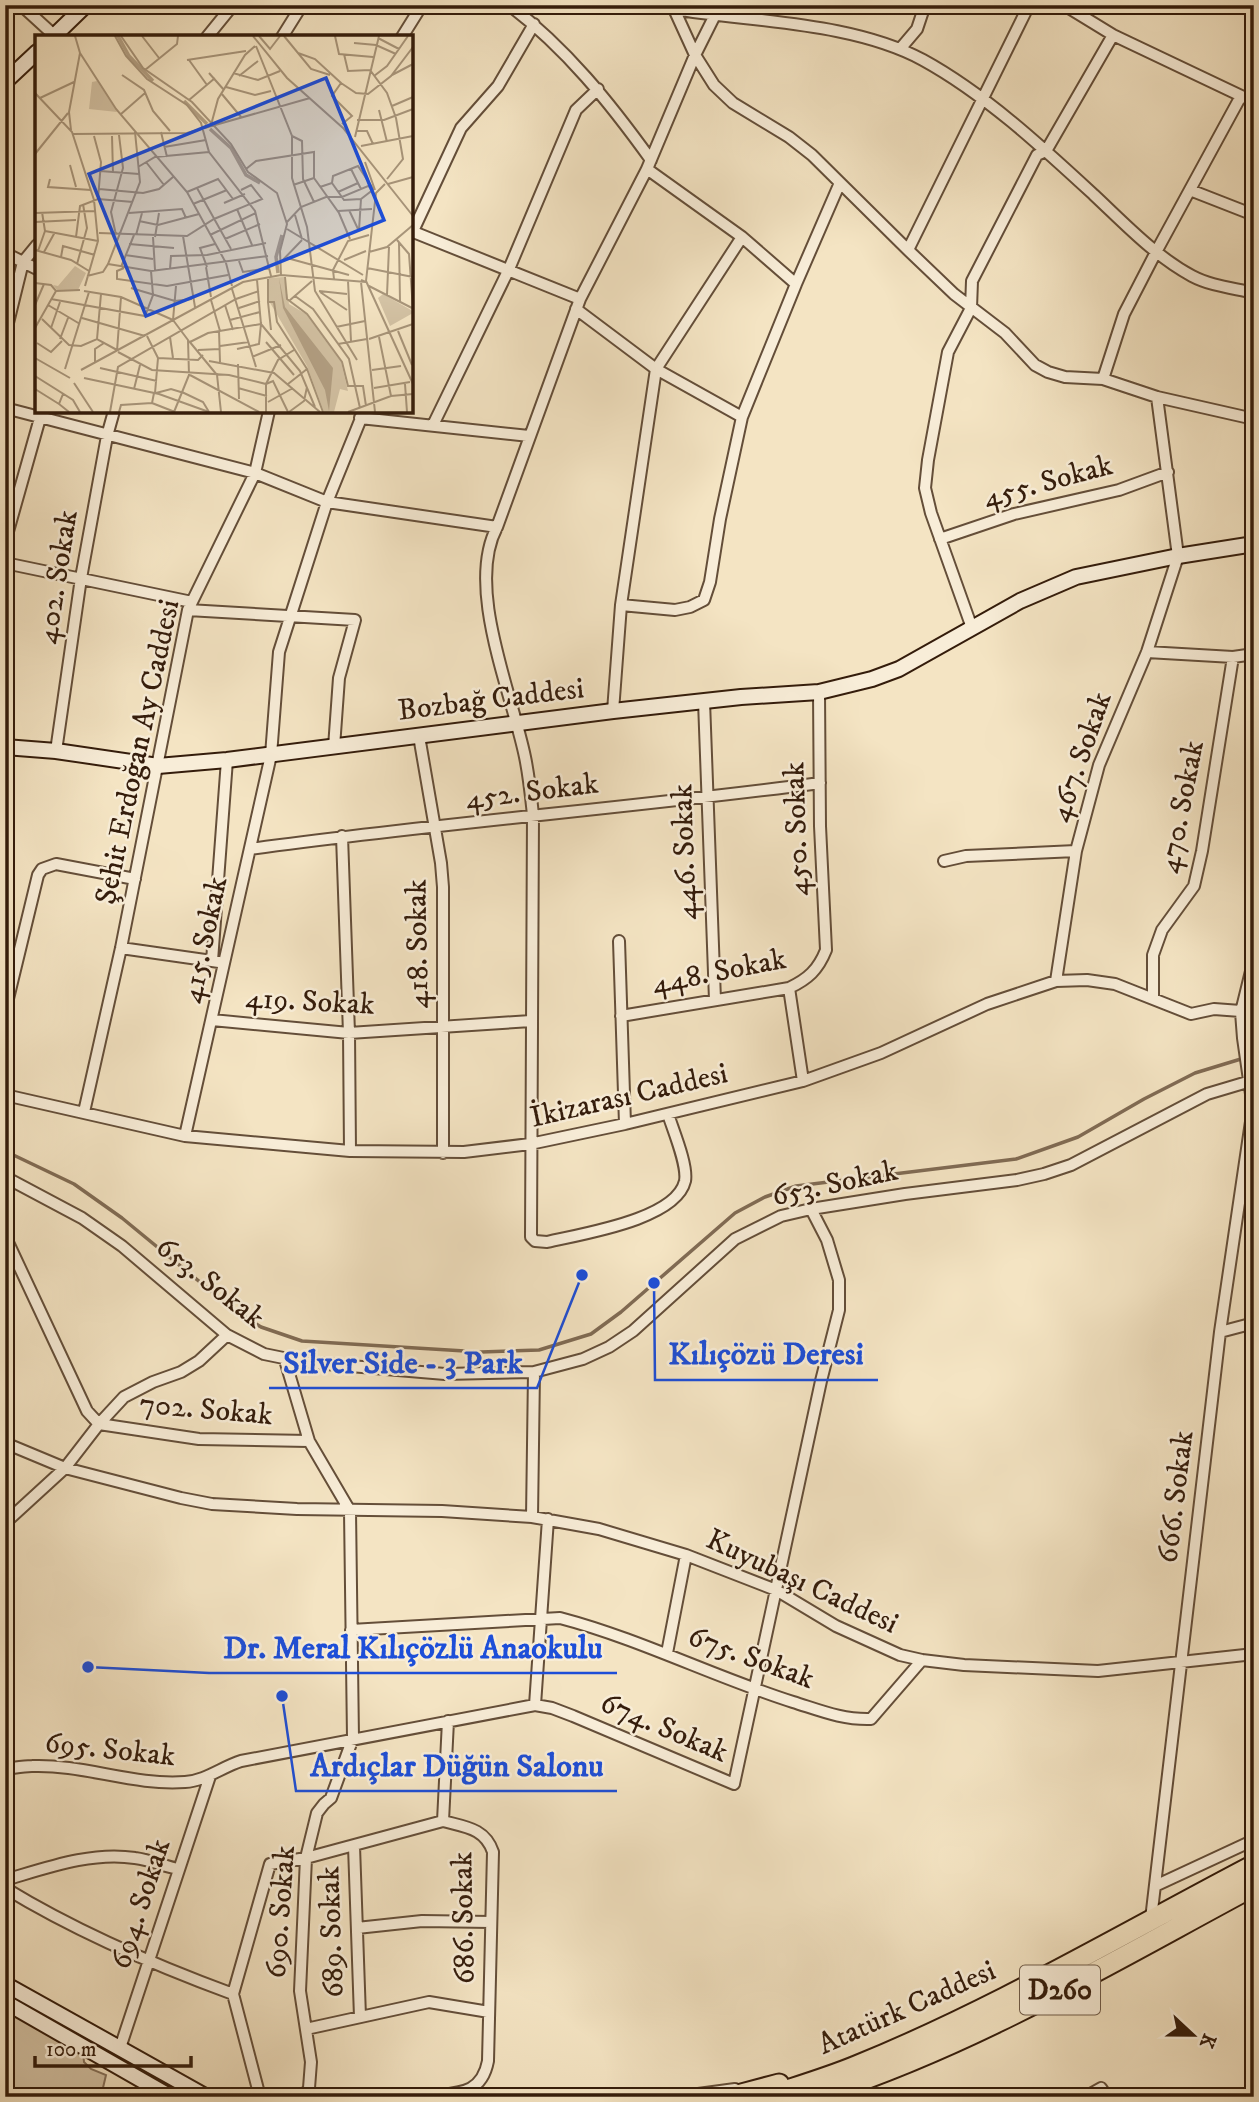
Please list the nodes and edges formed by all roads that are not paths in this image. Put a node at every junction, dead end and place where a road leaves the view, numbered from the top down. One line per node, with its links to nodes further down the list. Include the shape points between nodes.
1 (21, 5): 13 (street)
2 (86, 5): 14 (street)
3 (233, 5): 15 (street)
4 (301, 5): 16 (street)
5 (422, 5): 17 (street)
6 (509, 5): 12 (street)
7 (925, 5): 19 (street, via 917,29)
8 (1029, 5): 25 (street)
9 (1064, 5): 18 (street)
10 (672, 7): 11 (street); 21 (street)
11 (717, 10): 19 (street, via 838,31); 21 (street)
12 (534, 24): 23 (street); 32 (street, via 498,86 461,128)
13 (53, 35)
14 (55, 35)
15 (209, 35)
16 (283, 35)
17 (403, 35)
18 (1113, 35): 24 (street); 27 (street)
19 (901, 49): 25 (street)
20 (35, 54): 22 (street)
21 (695, 55): 28 (street); 29 (street, via 714,85 733,103 789,137)
22 (5, 82)
23 (598, 89): 28 (street); 41 (street, via 576,110)
24 (1241, 96): 26 (street); 30 (street)
25 (983, 101): 27 (street); 36 (street)
26 (1254, 102)
27 (1046, 151): 37 (street); 45 (street, via 1037,155 972,281)
28 (649, 164): 34 (street); 44 (street)
29 (839, 185): 36 (street); 42 (street)
30 (1189, 190): 31 (street); 37 (street)
31 (1254, 215)
32 (413, 229)
33 (413, 231): 41 (street)
34 (742, 237): 42 (street); 47 (street)
35 (35, 247): 39 (street)
36 (908, 250): 45 (street)
37 (1156, 252): 43 (street, via 1194,277); 48 (street, via 1124,314)
38 (5, 253): 39 (street)
39 (23, 262): 40 (street); 46 (street)
40 (35, 268)
41 (509, 269): 44 (street); 57 (street)
42 (796, 284): 54 (street)
43 (1254, 293)
44 (578, 304): 47 (street); 59 (street)
45 (971, 308): 48 (street, via 1048,372); 64 (street, via 948,352 928,460 925,488)
46 (5, 335)
47 (656, 369): 54 (street); 70 (street)
48 (1103, 379): 49 (street)
49 (1157, 397): 56 (street); 60 (street)
50 (5, 408): 55 (street)
51 (113, 413): 58 (street, 402. Sokak)
52 (269, 413): 61 (street, Şehit Erdoğan Ay Caddesi)
53 (362, 415): 57 (street); 62 (street, 415. Sokak)
54 (742, 417): 70 (street, via 704,600 674,610)
55 (40, 418): 58 (street); 65 (street)
56 (1254, 419)
57 (433, 425): 59 (street)
58 (107, 436): 61 (street); 69 (street, 402. Sokak)
59 (529, 436): 63 (street)
60 (1168, 472): 64 (street, 455. Sokak); 67 (street)
61 (255, 473): 62 (street); 71 (street, Şehit Erdoğan Ay Caddesi)
62 (327, 502): 63 (street); 72 (street, 415. Sokak)
63 (497, 527): 80 (street, via 486,555 487,599)
64 (940, 539): 73 (street)
65 (5, 542)
66 (1254, 544): 67 (street, Bozbağ Caddesi)
67 (1178, 556): 73 (street, Bozbağ Caddesi, via 1076,577); 74 (street, 467. Sokak)
68 (5, 562): 69 (street)
69 (81, 578): 71 (street); 84 (street, 402. Sokak)
70 (621, 605): 79 (street)
71 (190, 606): 72 (street); 87 (street, Şehit Erdoğan Ay Caddesi)
72 (290, 616): 83 (street, via 355,620 339,678); 85 (street, 415. Sokak, via 279,652)
73 (972, 628): 77 (street, Bozbağ Caddesi, via 886,674)
74 (1147, 652): 76 (street); 94 (street, 467. Sokak, via 1099,765)
75 (1254, 654): 76 (street)
76 (1233, 657): 105 (street, 470. Sokak, via 1194,886 1162,930 1153,955)
77 (819, 692): 78 (street, Bozbağ Caddesi); 88 (street, 450. Sokak)
78 (704, 701): 79 (street, Bozbağ Caddesi); 89 (street, 446. Sokak)
79 (613, 711): 80 (street, Bozbağ Caddesi)
80 (517, 723): 81 (street, Bozbağ Caddesi); 90 (street)
81 (419, 736): 83 (street, Bozbağ Caddesi); 91 (street, 418. Sokak)
82 (5, 747): 84 (street, Bozbağ Caddesi)
83 (334, 747): 85 (street, Bozbağ Caddesi)
84 (56, 751): 87 (street, Bozbağ Caddesi)
85 (271, 755): 86 (street, Bozbağ Caddesi); 93 (street, 415. Sokak)
86 (227, 760): 87 (street, Bozbağ Caddesi); 100 (street)
87 (158, 766): 96 (street, Şehit Erdoğan Ay Caddesi)
88 (820, 783): 89 (street, 452. Sokak); 102 (street, 450. Sokak, via 826,950)
89 (707, 798): 90 (street, 452. Sokak); 106 (street, 446. Sokak)
90 (533, 815): 91 (street, 452. Sokak); 112 (street)
91 (435, 828): 92 (street, 452. Sokak); 113 (street, 418. Sokak, via 443,887)
92 (342, 836): 93 (street, 452. Sokak); 114 (street)
93 (250, 849): 101 (street, 415. Sokak)
94 (1076, 851): 95 (street); 103 (street, 467. Sokak)
95 (944, 861)
96 (135, 879): 98 (street, Şehit Erdoğan Ay Caddesi); 107 (street, via 56,864 43,869)
97 (619, 941): 110 (street)
98 (121, 948): 100 (street); 118 (street, Şehit Erdoğan Ay Caddesi)
99 (1254, 959): 108 (street, 666. Sokak)
100 (212, 961): 101 (street)
101 (225, 963): 111 (street, 415. Sokak)
102 (821, 964): 104 (street, 448. Sokak)
103 (1056, 981): 105 (street, İkizarası Caddesi, via 1102,981); 115 (street, İkizarası Caddesi, via 987,1004 881,1053)
104 (789, 988): 106 (street, 448. Sokak); 115 (street)
105 (1153, 998): 108 (street, İkizarası Caddesi, via 1191,1014 1214,1009)
106 (715, 1000): 110 (street, 448. Sokak)
107 (5, 1011)
108 (1241, 1012): 109 (street, İkizarası Caddesi); 116 (street, 666. Sokak)
109 (1254, 1012)
110 (621, 1016): 120 (street)
111 (212, 1020): 114 (street, 419. Sokak); 121 (street, 415. Sokak)
112 (531, 1021): 113 (street, 419. Sokak); 122 (street)
113 (444, 1028): 114 (street, 419. Sokak); 124 (street, 418. Sokak)
114 (349, 1033): 123 (street)
115 (803, 1081): 119 (street, İkizarası Caddesi)
116 (1252, 1082): 126 (street, 653. Sokak, via 1207,1094 1071,1165 1044,1174); 130 (street, 666. Sokak, via 1253,1108)
117 (5, 1095): 118 (street, İkizarası Caddesi)
118 (84, 1112): 121 (street, İkizarası Caddesi)
119 (668, 1114): 120 (street, İkizarası Caddesi); 122 (street, via 685,1172 681,1190 645,1217 547,1242 531,1237)
120 (625, 1124): 122 (street, İkizarası Caddesi)
121 (185, 1136): 123 (street, İkizarası Caddesi)
122 (530, 1144): 124 (street, İkizarası Caddesi)
123 (350, 1151): 124 (street, İkizarası Caddesi)
124 (443, 1153)
125 (5, 1177): 131 (street, 653. Sokak, via 82,1218)
126 (811, 1209): 133 (street, 653. Sokak, via 781,1216 735,1239 609,1347); 143 (street, via 827,1240 839,1280 839,1310)
127 (5, 1236): 128 (street)
128 (8, 1255): 134 (street, via 86,1411)
129 (1254, 1322): 130 (street)
130 (1220, 1332): 149 (street, 666. Sokak)
131 (227, 1335): 132 (street, 653. Sokak); 134 (street, via 181,1372 124,1397)
132 (285, 1360): 133 (street, 653. Sokak, via 445,1374); 135 (street)
133 (534, 1372): 139 (street)
134 (99, 1424): 135 (street, 702. Sokak, via 199,1439); 137 (street)
135 (309, 1441): 138 (street)
136 (5, 1443): 137 (street, Kuyubaşı Caddesi)
137 (65, 1468): 138 (street, Kuyubaşı Caddesi, via 212,1504); 141 (street)
138 (350, 1511): 139 (street, Kuyubaşı Caddesi); 145 (street)
139 (533, 1517): 140 (street, Kuyubaşı Caddesi)
140 (548, 1519): 142 (street, Kuyubaşı Caddesi); 144 (street)
141 (5, 1523)
142 (686, 1555): 143 (street, Kuyubaşı Caddesi); 146 (street)
143 (776, 1590): 148 (street, Kuyubaşı Caddesi, via 836,1626); 150 (street)
144 (541, 1620): 145 (street, 675. Sokak); 146 (street, 675. Sokak, via 560,1618); 151 (street)
145 (351, 1630): 153 (street)
146 (667, 1653): 150 (street, 675. Sokak)
147 (1254, 1654): 149 (street, Kuyubaşı Caddesi)
148 (922, 1660): 149 (street, Kuyubaşı Caddesi, via 1098,1671); 150 (street, 675. Sokak, via 871,1718 850,1719)
149 (1181, 1662): 163 (street, 666. Sokak)
150 (754, 1690): 151 (street, 674. Sokak, via 734,1784 573,1716)
151 (535, 1705): 152 (street, 695. Sokak)
152 (448, 1721): 153 (street, 695. Sokak); 156 (street, 686. Sokak)
153 (353, 1738): 155 (street, 695. Sokak, via 241,1761); 159 (street, 690. Sokak, via 331,1798 317,1813)
154 (5, 1769): 155 (street, 695. Sokak, via 34,1766 187,1783)
155 (210, 1776): 161 (street, 694. Sokak)
156 (443, 1821): 158 (street); 167 (street, 686. Sokak, via 479,1832 489,1840 493,1852)
157 (1254, 1840): 163 (street)
158 (354, 1846): 159 (street); 168 (street, 689. Sokak)
159 (306, 1858): 171 (street, via 270,1864); 175 (street, 690. Sokak, via 300,1991)
160 (1254, 1865): 166 (highway, Atatürk Caddesi / D260)
161 (178, 1870): 162 (street, via 134,1858 106,1857 59,1864); 169 (street, 694. Sokak)
162 (5, 1880)
163 (1155, 1886): 166 (street, 666. Sokak)
164 (1254, 1886): 177 (highway, D260, via 1020,2011)
165 (5, 1888): 169 (street)
166 (1151, 1919): 177 (highway, Atatürk Caddesi / D260)
167 (491, 1922): 168 (street, via 422,1921); 173 (street, 686. Sokak)
168 (357, 1928): 174 (street, 689. Sokak)
169 (148, 1962): 171 (street); 176 (street, 694. Sokak)
170 (5, 1984): 176 (street)
171 (233, 1994): 181 (street)
172 (5, 2002): 179 (street)
173 (489, 2012): 174 (street, via 429,2002); 183 (street, 686. Sokak, via 488,2061 479,2084)
174 (360, 2017): 175 (street)
175 (306, 2029): 182 (street, 690. Sokak, via 311,2062)
176 (120, 2048): 180 (street)
177 (860, 2082): 178 (highway, Atatürk Caddesi / D260); 186 (highway, D260); 187 (highway)
178 (762, 2093): 184 (street, via 734,2089); 185 (highway, Atatürk Caddesi)
179 (171, 2097)
180 (207, 2097)
181 (260, 2097)
182 (304, 2097)
183 (422, 2097)
184 (676, 2097)
185 (730, 2097)
186 (813, 2097)
187 (843, 2097)
188 (1085, 2097): 189 (street, via 1101,2088)
189 (1107, 2097)

